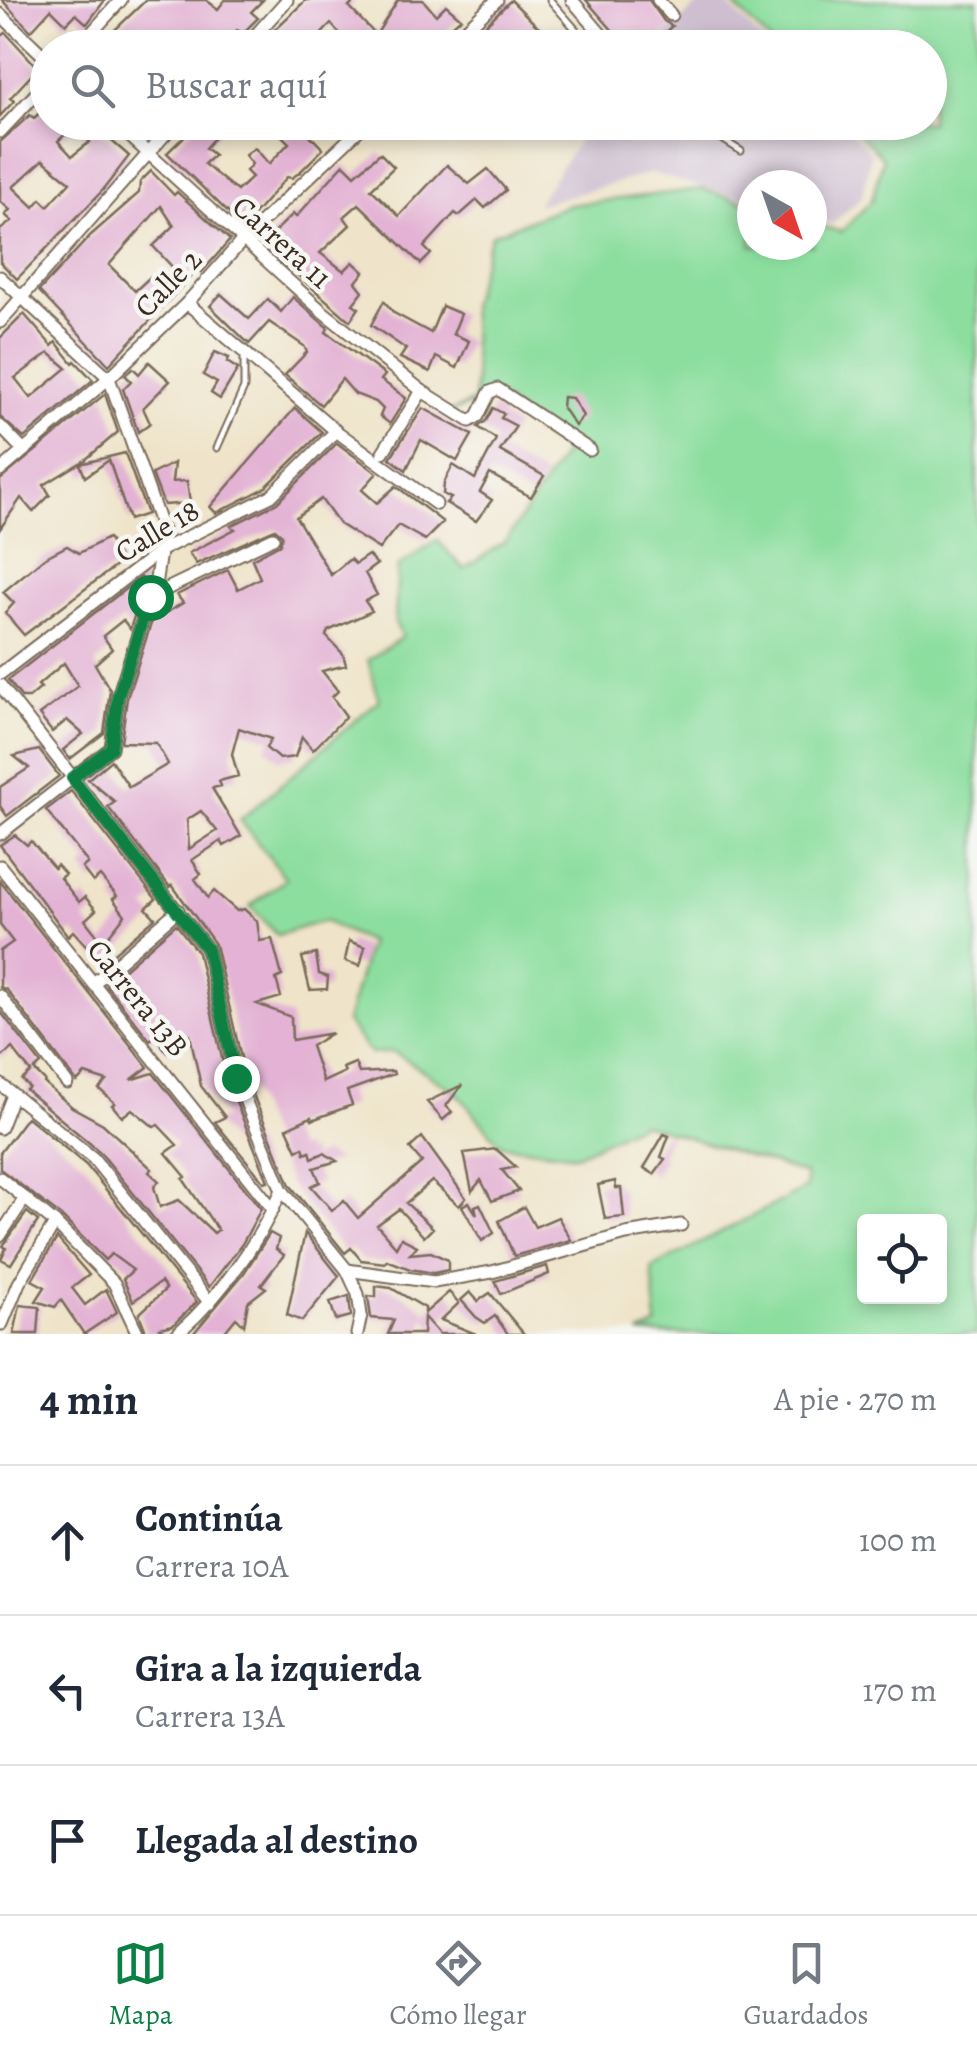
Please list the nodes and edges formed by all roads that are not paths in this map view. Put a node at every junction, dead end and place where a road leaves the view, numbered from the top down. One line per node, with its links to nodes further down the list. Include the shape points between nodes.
1 (120, 0): 9 (street)
2 (287, 0): 10 (street)
3 (550, 0): 12 (lane)
4 (572, 0): 13 (street)
5 (658, 0): 8 (street)
6 (488, 3): 11 (street)
7 (0, 14): 14 (street)
8 (671, 15)
9 (94, 30)
10 (260, 30)
11 (463, 30)
12 (576, 30)
13 (598, 30)
14 (30, 43)
15 (30, 100): 16 (street)
16 (0, 132)
17 (133, 140): 22 (street, Carrera 11)
18 (160, 140): 22 (street)
19 (347, 140): 23 (street, Calle 2)
20 (722, 140): 21 (lane)
21 (741, 152)
22 (148, 154): 23 (street, Carrera 11); 25 (street)
23 (242, 241): 26 (street, Calle 2); 30 (street, Carrera 11)
24 (0, 276): 25 (street)
25 (22, 296): 27 (street); 29 (street)
26 (187, 303): 28 (street); 29 (street, Calle 2)
27 (0, 322)
28 (244, 352): 32 (street); 33 (lane, via 244,388)
29 (109, 378): 34 (street, Calle 2); 40 (street, via 158,513)
30 (422, 391): 35 (street, Carrera 11, via 470,422 498,389); 36 (street)
31 (0, 426): 34 (street)
32 (336, 431): 38 (street); 40 (street, Calle 18, via 271,496)
33 (217, 448)
34 (22, 449): 37 (street, Calle 2)
35 (590, 450)
36 (383, 452)
37 (0, 471)
38 (436, 504)
39 (273, 538): 41 (street)
40 (163, 549): 41 (street); 42 (street, Calle 18)
41 (150, 597): 44 (street, via 118,696 111,748)
42 (0, 674)
43 (0, 685): 44 (street)
44 (72, 778): 45 (street); 47 (street)
45 (0, 834)
46 (0, 866): 48 (street, Carrera 13B)
47 (178, 910): 48 (street); 55 (street, via 207,949 236,1078)
48 (94, 983): 57 (street, Carrera 13B)
49 (0, 996): 50 (street)
50 (68, 1083)
51 (0, 1084): 52 (street)
52 (14, 1095): 53 (street); 62 (street, via 93,1158)
53 (0, 1128)
54 (0, 1178): 56 (street)
55 (282, 1190): 57 (street); 61 (street)
56 (25, 1198): 58 (street); 60 (street)
57 (273, 1210): 62 (street)
58 (54, 1223): 63 (street); 64 (street, via 114,1283)
59 (681, 1224): 61 (street, via 434,1282)
60 (0, 1236)
61 (347, 1270): 66 (street, via 358,1294)
62 (210, 1303): 65 (street)
63 (1, 1323)
64 (138, 1334)
65 (177, 1334)
66 (357, 1334)

